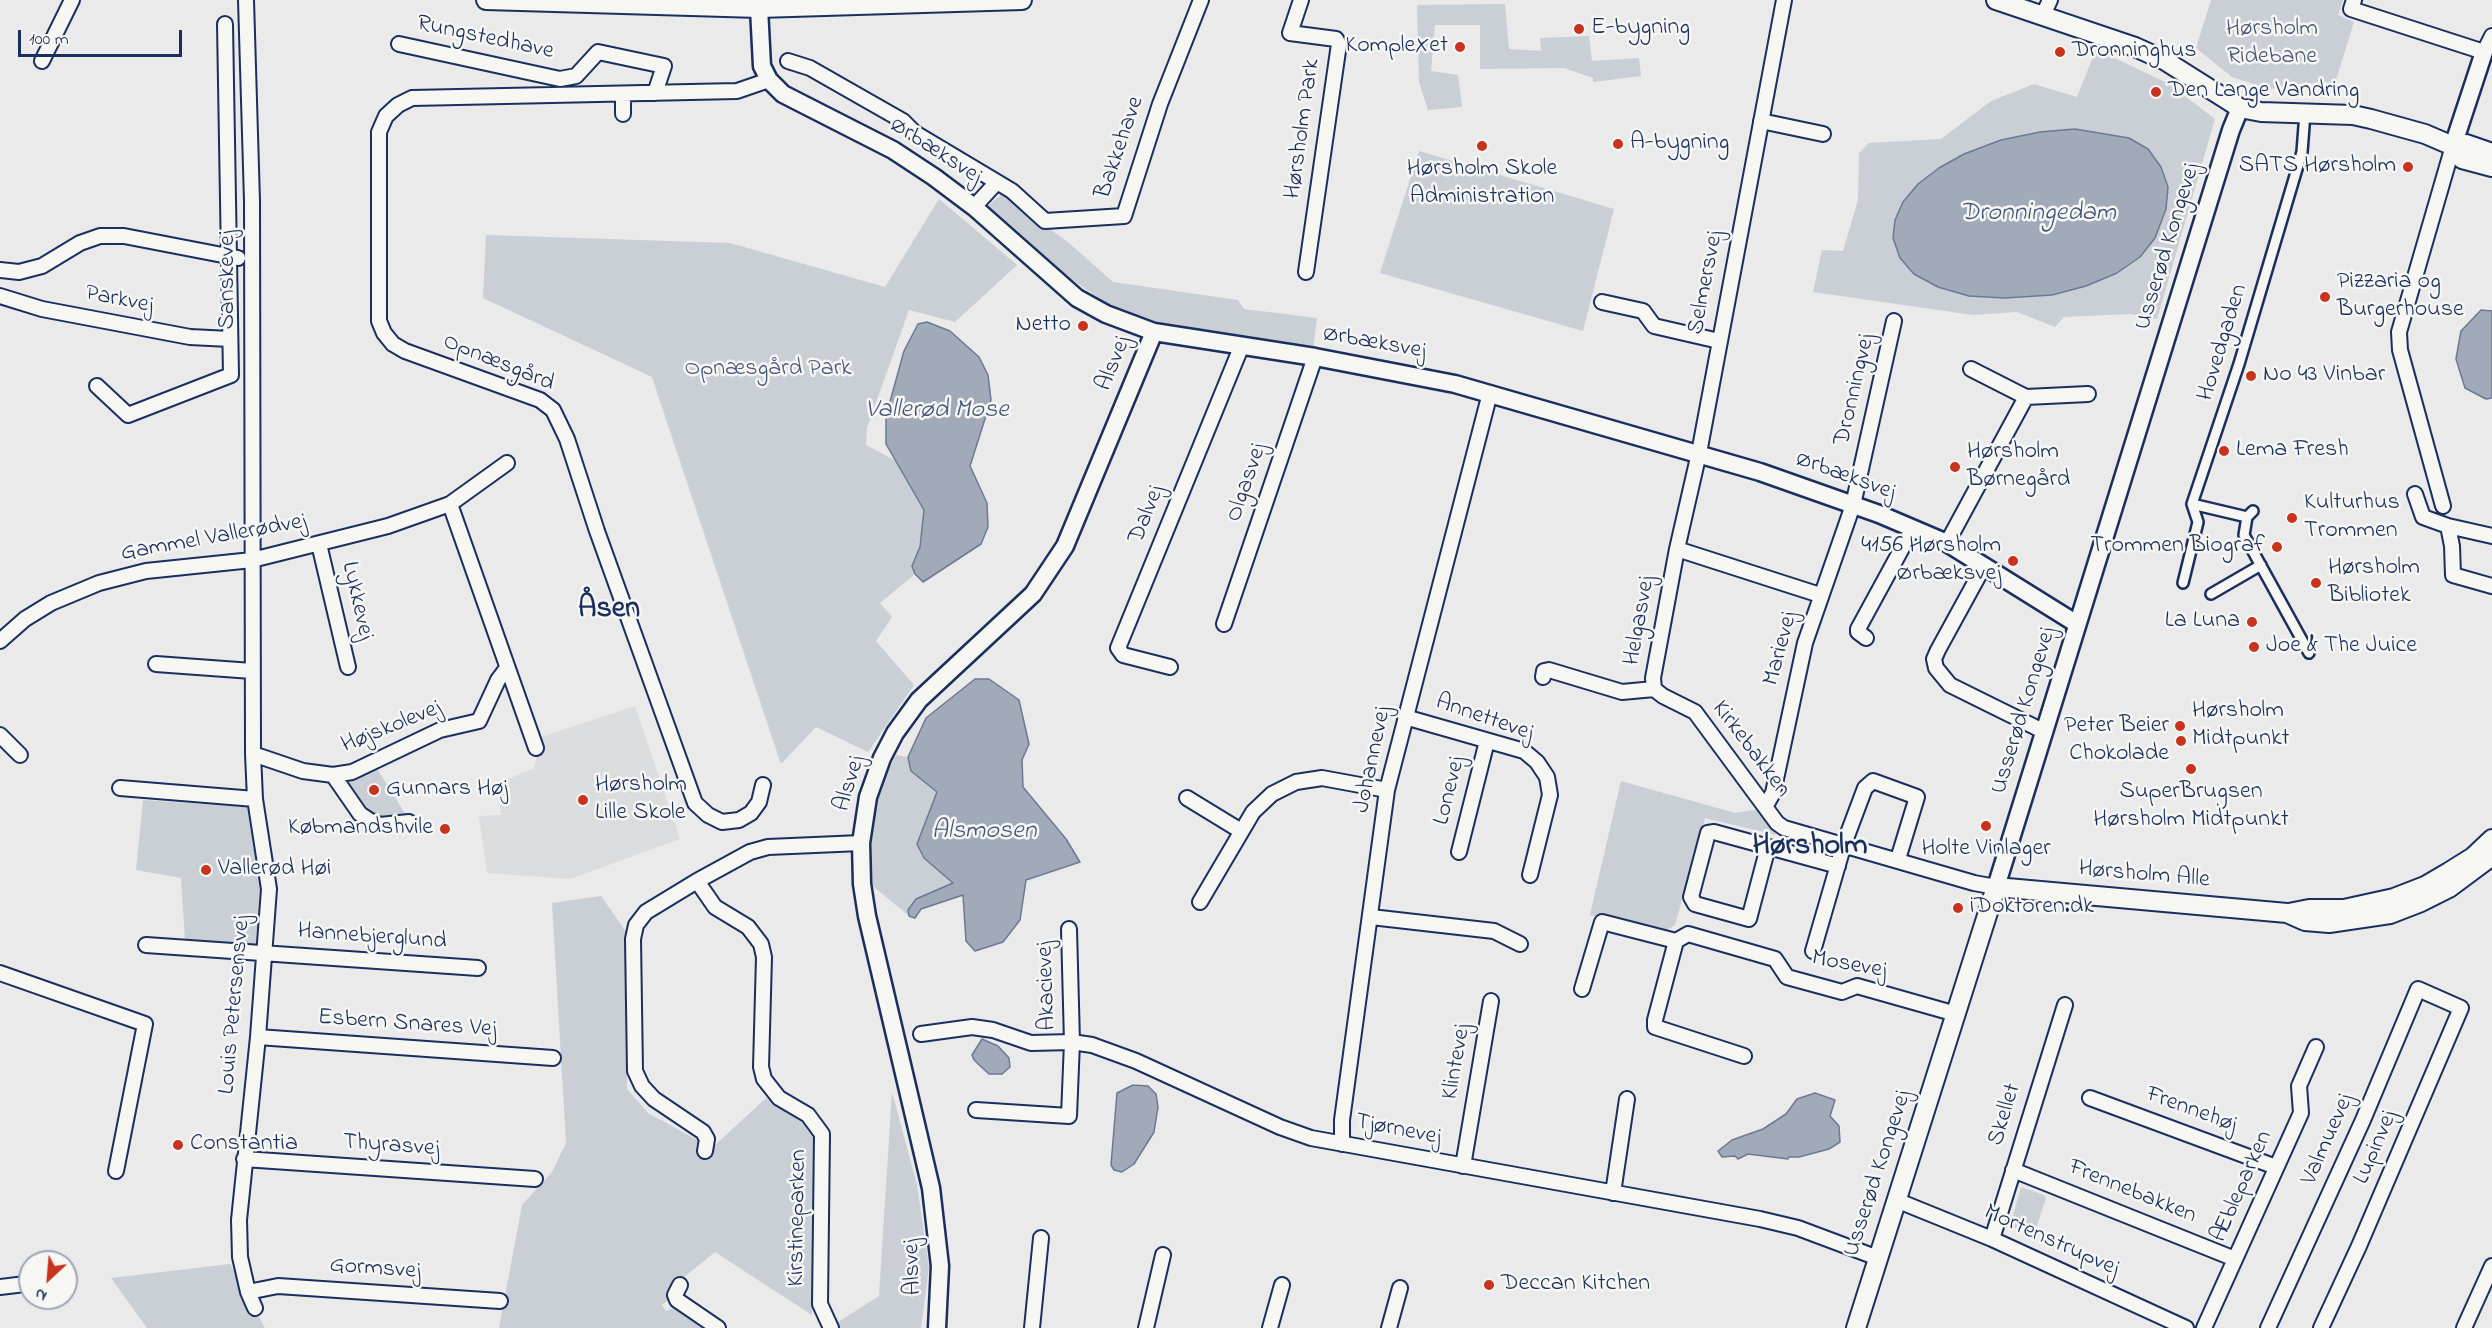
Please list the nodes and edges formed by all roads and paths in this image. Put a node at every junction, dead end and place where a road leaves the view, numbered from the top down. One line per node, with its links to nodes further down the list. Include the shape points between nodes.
1 (72, 0): 17 (street)
2 (246, 0): 33 (street, Sanskevej)
3 (486, 0): 12 (main road)
4 (986, 0): 5 (main road); 12 (main road)
5 (1022, 0)
6 (1201, 0): 30 (street, Bakkehave, via 1160,104 1124,216 1045,221)
7 (1301, 0): 35 (street, Hørsholm Park, via 1290,33 1336,39 1339,44)
8 (1784, 0): 25 (street, Selmersvej)
9 (1996, 0): 11 (main road)
10 (2354, 0): 16 (street, via 2351,9)
11 (2046, 7): 22 (main road, via 2164,60)
12 (759, 8): 19 (street, via 759,49)
13 (225, 24): 32 (street)
14 (2492, 36): 16 (street)
15 (399, 44): 20 (street, Rungstedhave, via 560,79 576,76 598,52 664,66)
16 (2484, 52): 27 (street)
17 (42, 61)
18 (788, 61): 30 (street, Bakkehave, via 810,68 903,121 915,133)
19 (769, 80): 20 (street, Opnæsgård, via 737,91); 31 (street, Ørbæksvej, via 783,94 893,150)
20 (655, 93): 21 (street, Opnæsgård)
21 (623, 94): 24 (street); 89 (street, Opnæsgård, via 412,98 392,110 379,132 379,321 393,344 405,351 540,400 553,410 567,439 694,803 722,822 739,820 759,802)
22 (2240, 108): 23 (main road); 70 (street, Usserød Kongevej)
23 (2304, 113): 27 (main road, via 2353,115 2425,134); 54 (street, Hovedgaden, via 2302,152 2239,364)
24 (623, 114)
25 (1761, 121): 26 (street); 41 (street, Selmersvej)
26 (1822, 134)
27 (2453, 146): 28 (main road, via 2466,144); 29 (main road, via 2462,159); 55 (street, via 2398,332)
28 (2492, 153)
29 (2492, 167)
30 (997, 182): 31 (street)
31 (974, 207): 39 (street, Ørbæksvej, via 1077,298)
32 (231, 256): 33 (street); 34 (street, via 124,236 100,237 80,243 42,266 19,272); 40 (street)
33 (251, 262): 62 (street, Sanskevej)
34 (0, 270)
35 (1306, 272)
36 (0, 296): 40 (street, Parkvej, via 42,309 190,338)
37 (1602, 302): 41 (street, via 1643,311 1654,326)
38 (1894, 321): 53 (street, Dronningvej)
39 (1154, 332): 42 (street, Ørbæksvej); 98 (street, Alsvej, via 1065,546 1033,594 935,683 906,717 873,781)
40 (230, 339): 45 (street, via 231,375 128,415)
41 (1719, 341): 49 (street, Selmersvej)
42 (1242, 345): 43 (street, Ørbæksvej); 77 (street, Dalvej, via 1118,648 1123,655)
43 (1315, 357): 46 (street, Ørbæksvej); 69 (street, Olgasvej)
44 (1971, 369): 48 (street)
45 (97, 386)
46 (1491, 393): 49 (street, Ørbæksvej); 81 (street, Johannevej)
47 (2088, 394): 48 (street)
48 (2026, 397): 59 (street)
49 (1699, 453): 53 (street, Ørbæksvej); 61 (street, Helgasvej)
50 (507, 463): 52 (street, Gammel Vallerødvej)
51 (2415, 494): 56 (street, via 2423,517)
52 (450, 504): 60 (street, Gammel Vallerødvej); 76 (street)
53 (1853, 504): 57 (street, Ørbæksvej); 68 (street, Marievej)
54 (2192, 504): 63 (street, via 2250,514 2244,535); 65 (street, Hovedgaden, via 2198,522)
55 (2443, 506)
56 (2448, 526): 58 (street); 66 (street, via 2452,575)
57 (1913, 528): 59 (street, Ørbæksvej); 71 (street, via 1858,629)
58 (2492, 536)
59 (1947, 543): 64 (street, Ørbæksvej)
60 (319, 544): 62 (street, Gammel Vallerødvej); 75 (street, Lykkevej)
61 (1677, 549): 68 (street, Helgasvej); 80 (street, Helgasvej)
62 (252, 560): 72 (street, Gammel Vallerødvej, via 146,572 99,583 51,603); 78 (street, Louis Petersensvej)
63 (2261, 565): 67 (street); 73 (street)
64 (1984, 566): 70 (street, Ørbæksvej); 82 (street, via 1938,650 1936,668 1950,686)
65 (2182, 583)
66 (2492, 586)
67 (2211, 594)
68 (1820, 595): 94 (street, Marievej, via 1795,680 1773,793)
69 (1224, 624)
70 (2077, 624): 82 (street, Usserød Kongevej)
71 (1866, 638)
72 (0, 641)
73 (2309, 653)
74 (156, 663): 78 (street)
75 (348, 668)
76 (507, 668): 85 (street); 88 (street, Højskolevej, via 479,721 440,730 376,762)
77 (1170, 668)
78 (252, 671): 86 (street, Louis Petersensvej)
79 (1543, 677): 80 (street, Helgasvej, via 1544,671 1549,670 1622,692)
80 (1654, 689): 94 (street, Kirkebakken, via 1701,718)
81 (1405, 717): 84 (street, Annettevej); 91 (street, Johannevej)
82 (2045, 732): 107 (street, Usserød Kongevej)
83 (0, 735): 87 (street)
84 (1487, 741): 101 (street, Lonevej); 105 (street, Annettevej, via 1524,751 1547,777 1550,795)
85 (536, 748)
86 (253, 754): 88 (street, Højskolevej, via 303,771); 93 (street, Louis Petersensvej)
87 (20, 755)
88 (333, 775): 95 (street, Højskolevej, via 360,814 369,820 380,825)
89 (763, 786)
90 (120, 788): 93 (street)
91 (1388, 790): 96 (street, via 1322,778 1296,782 1262,802); 110 (street, Johannevej)
92 (1187, 798): 96 (street)
93 (255, 799): 116 (street, Louis Petersensvej, via 269,889)
94 (1765, 807): 99 (street, Kirkebakken, via 1784,828)
95 (409, 822)
96 (1241, 831): 108 (street)
97 (2492, 839): 109 (main road, Hørsholm Alle, via 2473,858 2450,872 2394,898 2343,909 2309,909)
98 (861, 843): 106 (street, via 768,847 750,852); 161 (street, Alsvej, via 867,916 937,1222)
99 (1844, 844): 103 (street); 103 (street, via 1865,788 1873,781 1917,797); 104 (street)
100 (1768, 847): 100 (street, via 1749,919 1695,904 1690,897 1708,833); 104 (street)
101 (1459, 852)
102 (2492, 856): 109 (main road, Hørsholm Alle, via 2449,888 2390,914 2329,923 2305,921)
103 (1898, 859): 107 (street)
104 (1838, 866): 115 (street)
105 (1530, 875)
106 (697, 881): 134 (street, via 646,912 636,925 635,1071 654,1099 703,1132 707,1139); 159 (street, Kirstineparken, via 715,907 748,927 761,944 764,1078 779,1098 814,1121 824,1140 820,1304)
107 (1996, 887): 109 (main road, Hørsholm Alle); 123 (main road, Usserød Kongevej)
108 (1200, 902)
109 (2287, 914)
110 (1371, 917): 113 (street, via 1494,931); 133 (street, Johannevej, via 1342,1120)
111 (1069, 929): 126 (street, Akacievej)
112 (1676, 941): 119 (street, Mosevej, via 1602,922); 123 (street, Mosevej, via 1688,934 1775,960 1787,977 1842,992 1857,986); 128 (street, via 1655,1027)
113 (1520, 944)
114 (146, 945): 116 (street, Hannebjerglund)
115 (1813, 951)
116 (264, 952): 117 (street, Hannebjerglund); 125 (street, Louis Petersensvej)
117 (478, 968)
118 (0, 973): 139 (street, via 146,1024)
119 (1582, 989)
120 (2438, 997): 169 (street, Valmuevej, via 2418,988); 170 (street, Lupinvej, via 2461,1008)
121 (1491, 1001): 136 (street, Klintevej)
122 (2065, 1005): 138 (street, Skellet)
123 (1956, 1014): 142 (main road, Usserød Kongevej)
124 (921, 1034): 126 (street, Tjørnevej, via 972,1027 1031,1043)
125 (258, 1037): 129 (street, Esbern Snares Vej); 135 (street, Louis Petersensvej)
126 (1072, 1042): 132 (street, Akacievej, via 1069,1116); 133 (street, Tjørnevej, via 1136,1061 1280,1127)
127 (2316, 1047): 137 (street, Æbleparken, via 2303,1059 2301,1113)
128 (1744, 1056)
129 (553, 1058)
130 (2090, 1098): 137 (street, Frennehøj)
131 (1627, 1099): 141 (street)
132 (976, 1110)
133 (1342, 1144): 136 (street, Tjørnevej)
134 (705, 1151)
135 (244, 1159): 140 (street, Thyrasvej); 154 (street, Louis Petersensvej, via 240,1257)
136 (1463, 1166): 141 (street, Tjørnevej)
137 (2276, 1167): 147 (street, Æbleparken)
138 (2013, 1170): 144 (street, Skellet); 147 (street, Frennebakken)
139 (116, 1171)
140 (535, 1179)
141 (1613, 1193): 146 (street, Tjørnevej, via 1798,1228)
142 (1896, 1200): 144 (street, Mortenstrupvej); 146 (main road, Usserød Kongevej)
143 (1041, 1238): 162 (street)
144 (1992, 1239): 167 (street, Mortenstrupvej)
145 (1162, 1256): 163 (street)
146 (1878, 1258): 166 (main road, Usserød Kongevej)
147 (2235, 1259): 168 (street, Æbleparken)
148 (2492, 1266): 171 (street)
149 (18, 1285): 152 (street)
150 (680, 1285): 155 (street)
151 (1282, 1285): 164 (street)
152 (0, 1287)
153 (1400, 1288): 165 (street)
154 (248, 1292): 156 (street, Gormsvej, via 278,1286); 157 (street, Louis Petersensvej)
155 (677, 1300): 158 (street); 160 (street)
156 (500, 1301)
157 (255, 1308)
158 (664, 1308)
159 (826, 1326)
160 (718, 1328)
161 (937, 1328)
162 (1032, 1328)
163 (1146, 1328)
164 (1270, 1328)
165 (1389, 1328)
166 (1856, 1328)
167 (2186, 1328)
168 (2204, 1328)
169 (2268, 1328)
170 (2321, 1328)
171 (2464, 1328)

